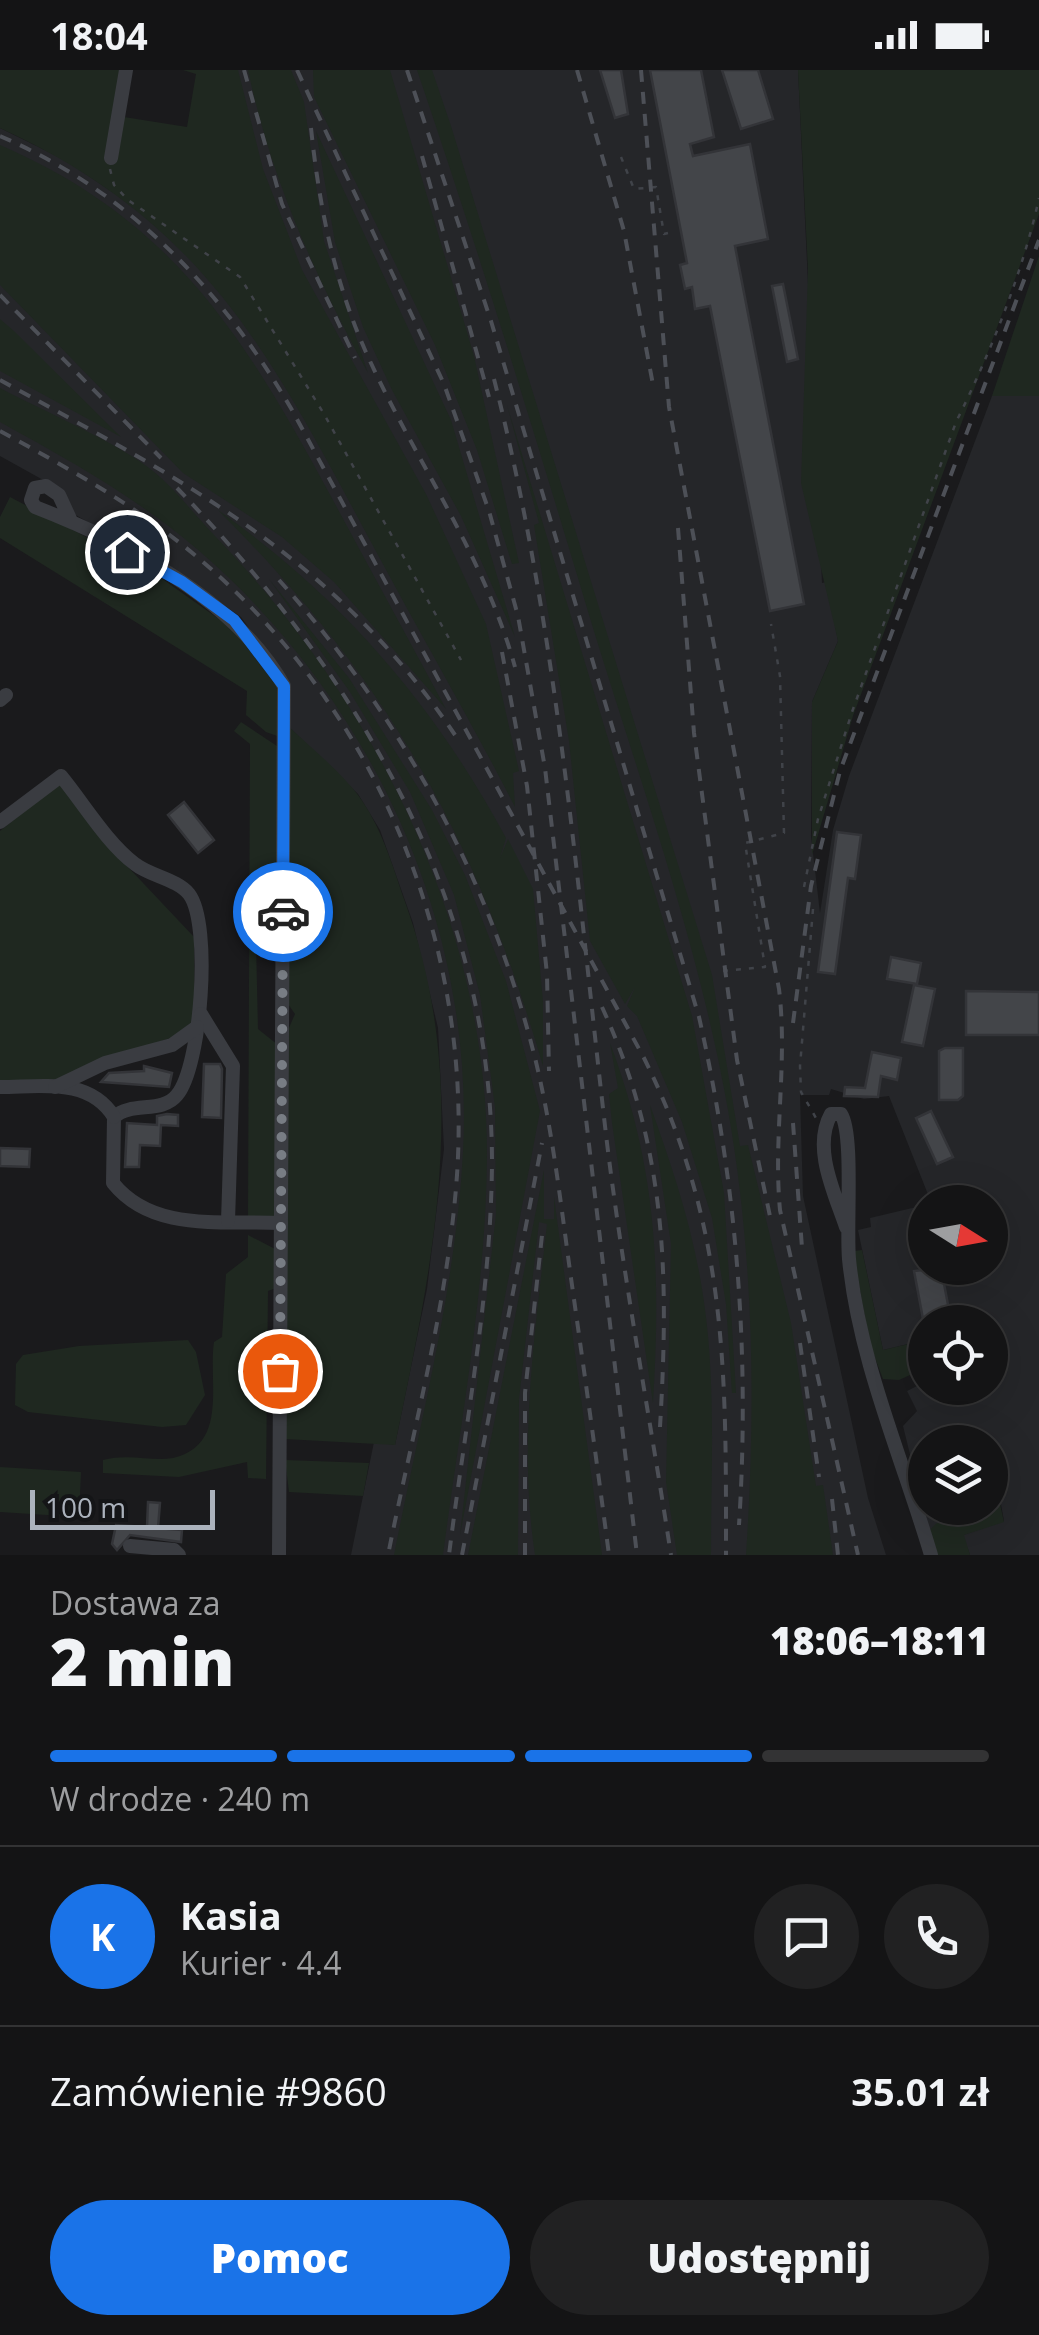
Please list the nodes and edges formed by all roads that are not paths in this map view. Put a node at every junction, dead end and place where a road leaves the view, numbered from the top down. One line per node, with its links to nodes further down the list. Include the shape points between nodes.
1 (126, 70): 2 (street)
2 (111, 158)
3 (71, 521): 10 (street, via 220,609 284,686)
4 (0, 822): 5 (street, via 61,776 131,862 188,892 196,911)
5 (199, 1021): 7 (street, via 172,1044 105,1063); 8 (street, via 181,1092 169,1104 123,1109); 9 (street, via 233,1066)
6 (0, 1087): 7 (street)
7 (55, 1087): 8 (street, via 85,1090)
8 (114, 1117): 9 (street, via 111,1172 128,1201 178,1220)
9 (228, 1221): 10 (street)
10 (281, 1223): 14 (street)
11 (846, 1228): 11 (street, via 825,1160 831,1114 841,1114 848,1132); 15 (street, via 861,1335)
12 (130, 1546): 13 (street)
13 (179, 1555)
14 (279, 1555)
15 (931, 1555)

